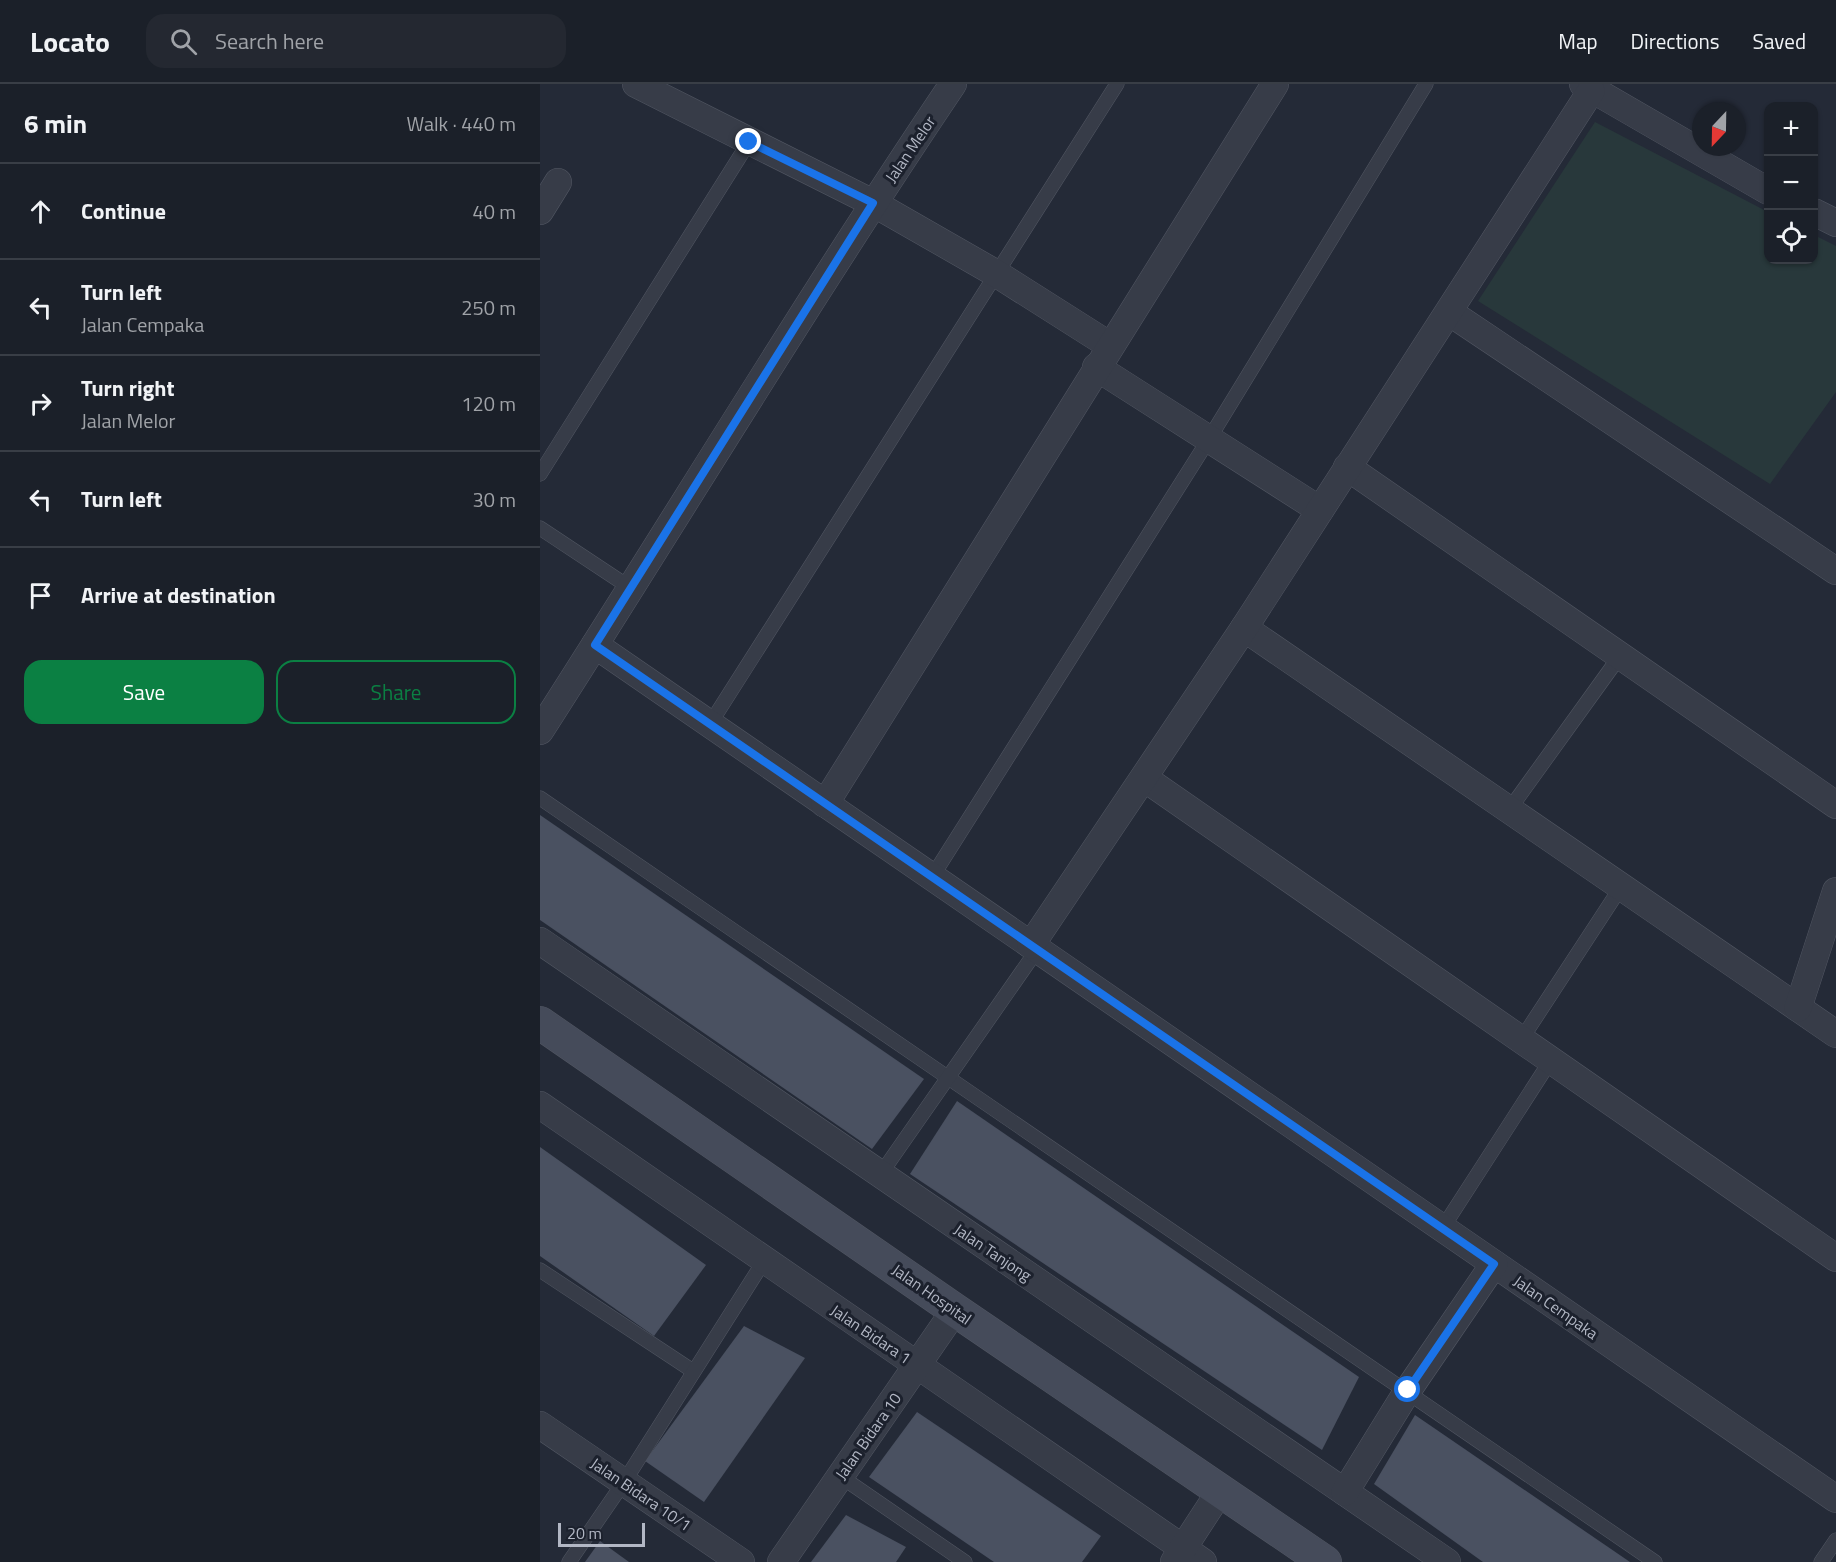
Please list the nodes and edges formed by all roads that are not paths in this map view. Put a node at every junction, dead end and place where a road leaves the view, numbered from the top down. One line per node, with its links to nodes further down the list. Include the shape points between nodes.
1 (636, 84): 7 (street)
2 (953, 84): 10 (street, Jalan Melor)
3 (1117, 84): 14 (lane)
4 (1275, 84): 16 (street)
5 (1426, 84): 17 (lane)
6 (1587, 88): 9 (street); 15 (street)
7 (749, 142): 10 (street); 19 (lane)
8 (558, 182): 11 (street)
9 (1764, 188)
10 (873, 203): 14 (street); 23 (street, Jalan Melor)
11 (540, 211)
12 (1818, 214): 13 (street)
13 (1836, 223)
14 (997, 274): 16 (street); 27 (lane)
15 (1449, 312): 18 (street); 22 (street)
16 (1102, 356): 17 (street); 31 (street)
17 (1209, 439): 20 (street); 34 (lane)
18 (1347, 467): 20 (street); 26 (street)
19 (540, 474)
20 (1320, 510): 24 (street)
21 (540, 528): 23 (lane)
22 (1836, 571)
23 (633, 589): 25 (street, Jalan Melor)
24 (1244, 628): 29 (street); 33 (street)
25 (595, 645): 27 (street, Jalan Cempaka); 28 (street, Jalan Melor)
26 (1620, 656): 32 (street); 33 (lane)
27 (710, 724): 31 (street, Jalan Cempaka)
28 (540, 731)
29 (1144, 778): 38 (street); 42 (street)
30 (540, 798): 44 (lane)
31 (825, 804): 34 (street, Jalan Cempaka)
32 (1836, 805)
33 (1509, 810): 35 (street)
34 (932, 877): 38 (street, Jalan Cempaka)
35 (1622, 887): 39 (street); 42 (lane)
36 (1836, 891): 39 (street)
37 (540, 941): 46 (street, Jalan Tanjong)
38 (1034, 947): 44 (lane); 47 (street, Jalan Cempaka)
39 (1798, 1008): 41 (street)
40 (540, 1023): 52 (street, Jalan Hospital)
41 (1836, 1034)
42 (1521, 1040): 43 (street)
43 (1551, 1060): 47 (lane); 48 (street)
44 (948, 1077): 46 (lane); 55 (lane)
45 (540, 1105): 49 (street, Jalan Bidara 1)
46 (880, 1175): 60 (street, Jalan Tanjong)
47 (1442, 1228): 50 (street, Jalan Cempaka)
48 (1836, 1258)
49 (764, 1261): 53 (street, Jalan Bidara 1); 54 (lane)
50 (1494, 1264): 55 (street); 61 (street, Jalan Cempaka)
51 (540, 1270): 54 (lane)
52 (955, 1310): 53 (street, Jalan Bidara 10); 59 (street, Jalan Hospital)
53 (917, 1365): 57 (street, Jalan Bidara 10); 63 (street, Jalan Bidara 1)
54 (693, 1371): 58 (lane)
55 (1408, 1390): 60 (street); 70 (lane)
56 (540, 1425): 58 (street, Jalan Bidara 10/1)
57 (840, 1476): 66 (street, Jalan Bidara 10); 67 (lane)
58 (624, 1482): 64 (lane); 65 (street, Jalan Bidara 10/1)
59 (1221, 1490): 63 (street); 68 (street, Jalan Hospital)
60 (1345, 1492): 69 (street, Jalan Tanjong)
61 (1836, 1499)
62 (1836, 1540): 71 (lane)
63 (1187, 1557)
64 (569, 1562)
65 (741, 1562)
66 (781, 1562)
67 (965, 1562)
68 (1325, 1562)
69 (1447, 1562)
70 (1655, 1562)
71 (1821, 1562)

